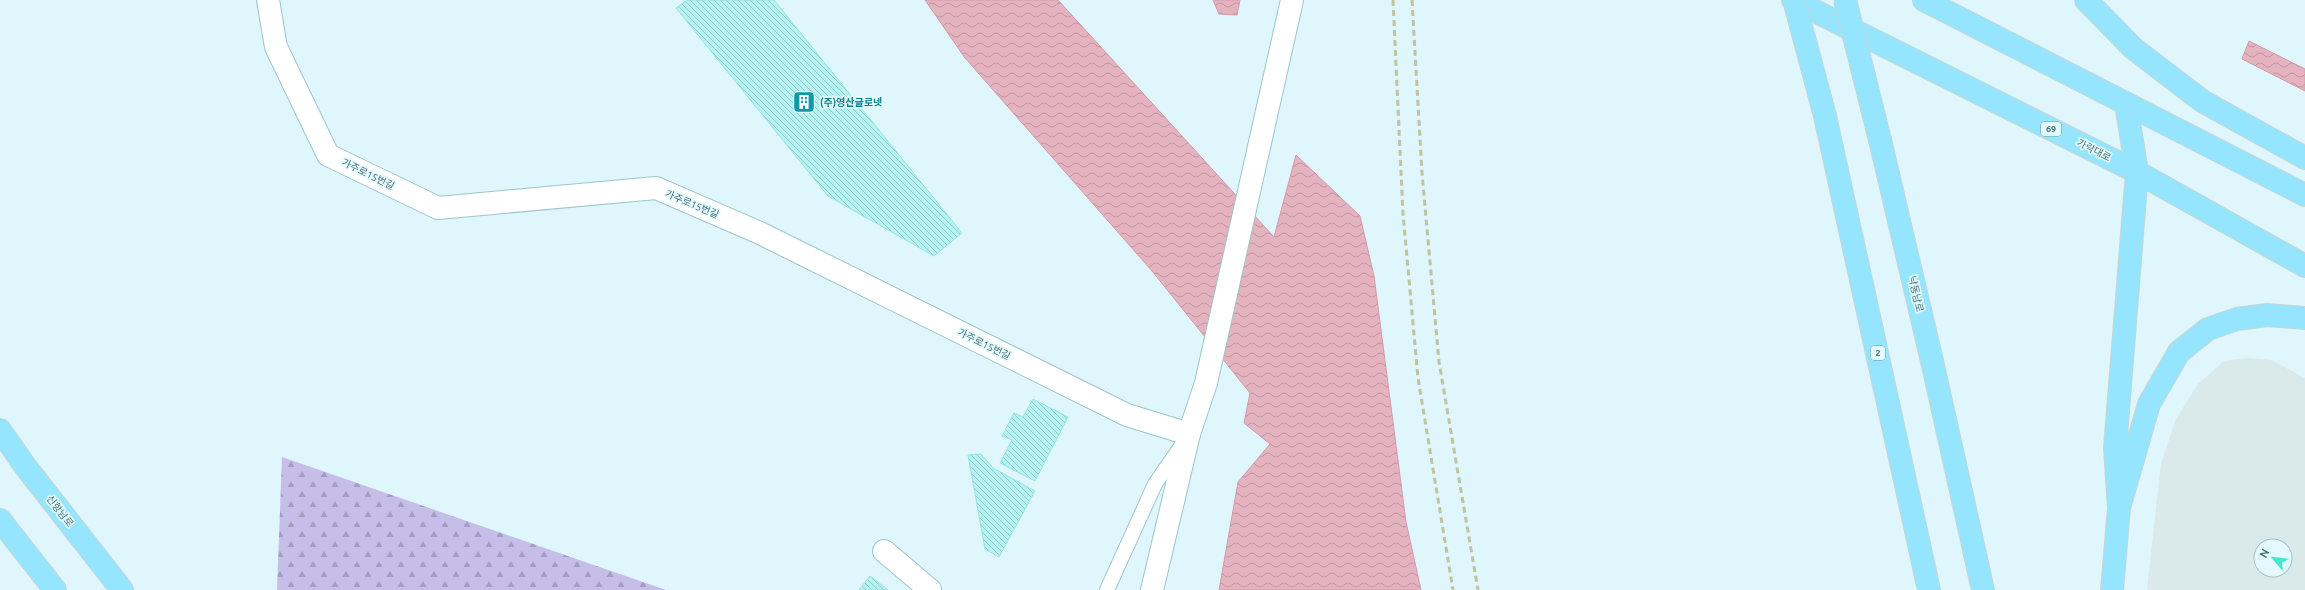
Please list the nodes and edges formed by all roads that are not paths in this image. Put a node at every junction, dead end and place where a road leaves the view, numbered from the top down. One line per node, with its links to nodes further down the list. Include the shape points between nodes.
1 (268, 0): 14 (street, 가주로15번길, via 276,48 328,155 438,208 656,188 760,233 1127,415)
2 (1292, 0): 14 (street, via 1206,383)
3 (1794, 0): 9 (main road, 가락대로 / 69); 23 (main road, 2, bridge, via 1825,116)
4 (1846, 0): 24 (main road, 낙동남로, bridge, via 1932,361)
5 (1924, 0): 7 (main road)
6 (2086, 0): 8 (main road, via 2133,48 2202,101)
7 (2126, 104): 9 (main road); 10 (main road)
8 (2305, 158)
9 (2137, 172): 11 (main road, 가락대로 / 69); 15 (main road, via 2115,448)
10 (2305, 195)
11 (2305, 266)
12 (2305, 318): 15 (main road, via 2267,315 2237,319 2208,329 2179,352 2149,404)
13 (0, 430): 19 (main road, 신항남로)
14 (1189, 434): 21 (lane, via 1155,484); 22 (street)
15 (2120, 508): 25 (main road)
16 (0, 520): 18 (main road)
17 (884, 551): 20 (street)
18 (55, 590)
19 (122, 590)
20 (930, 590)
21 (1107, 590)
22 (1152, 590)
23 (1929, 590)
24 (1983, 590)
25 (2112, 590)

